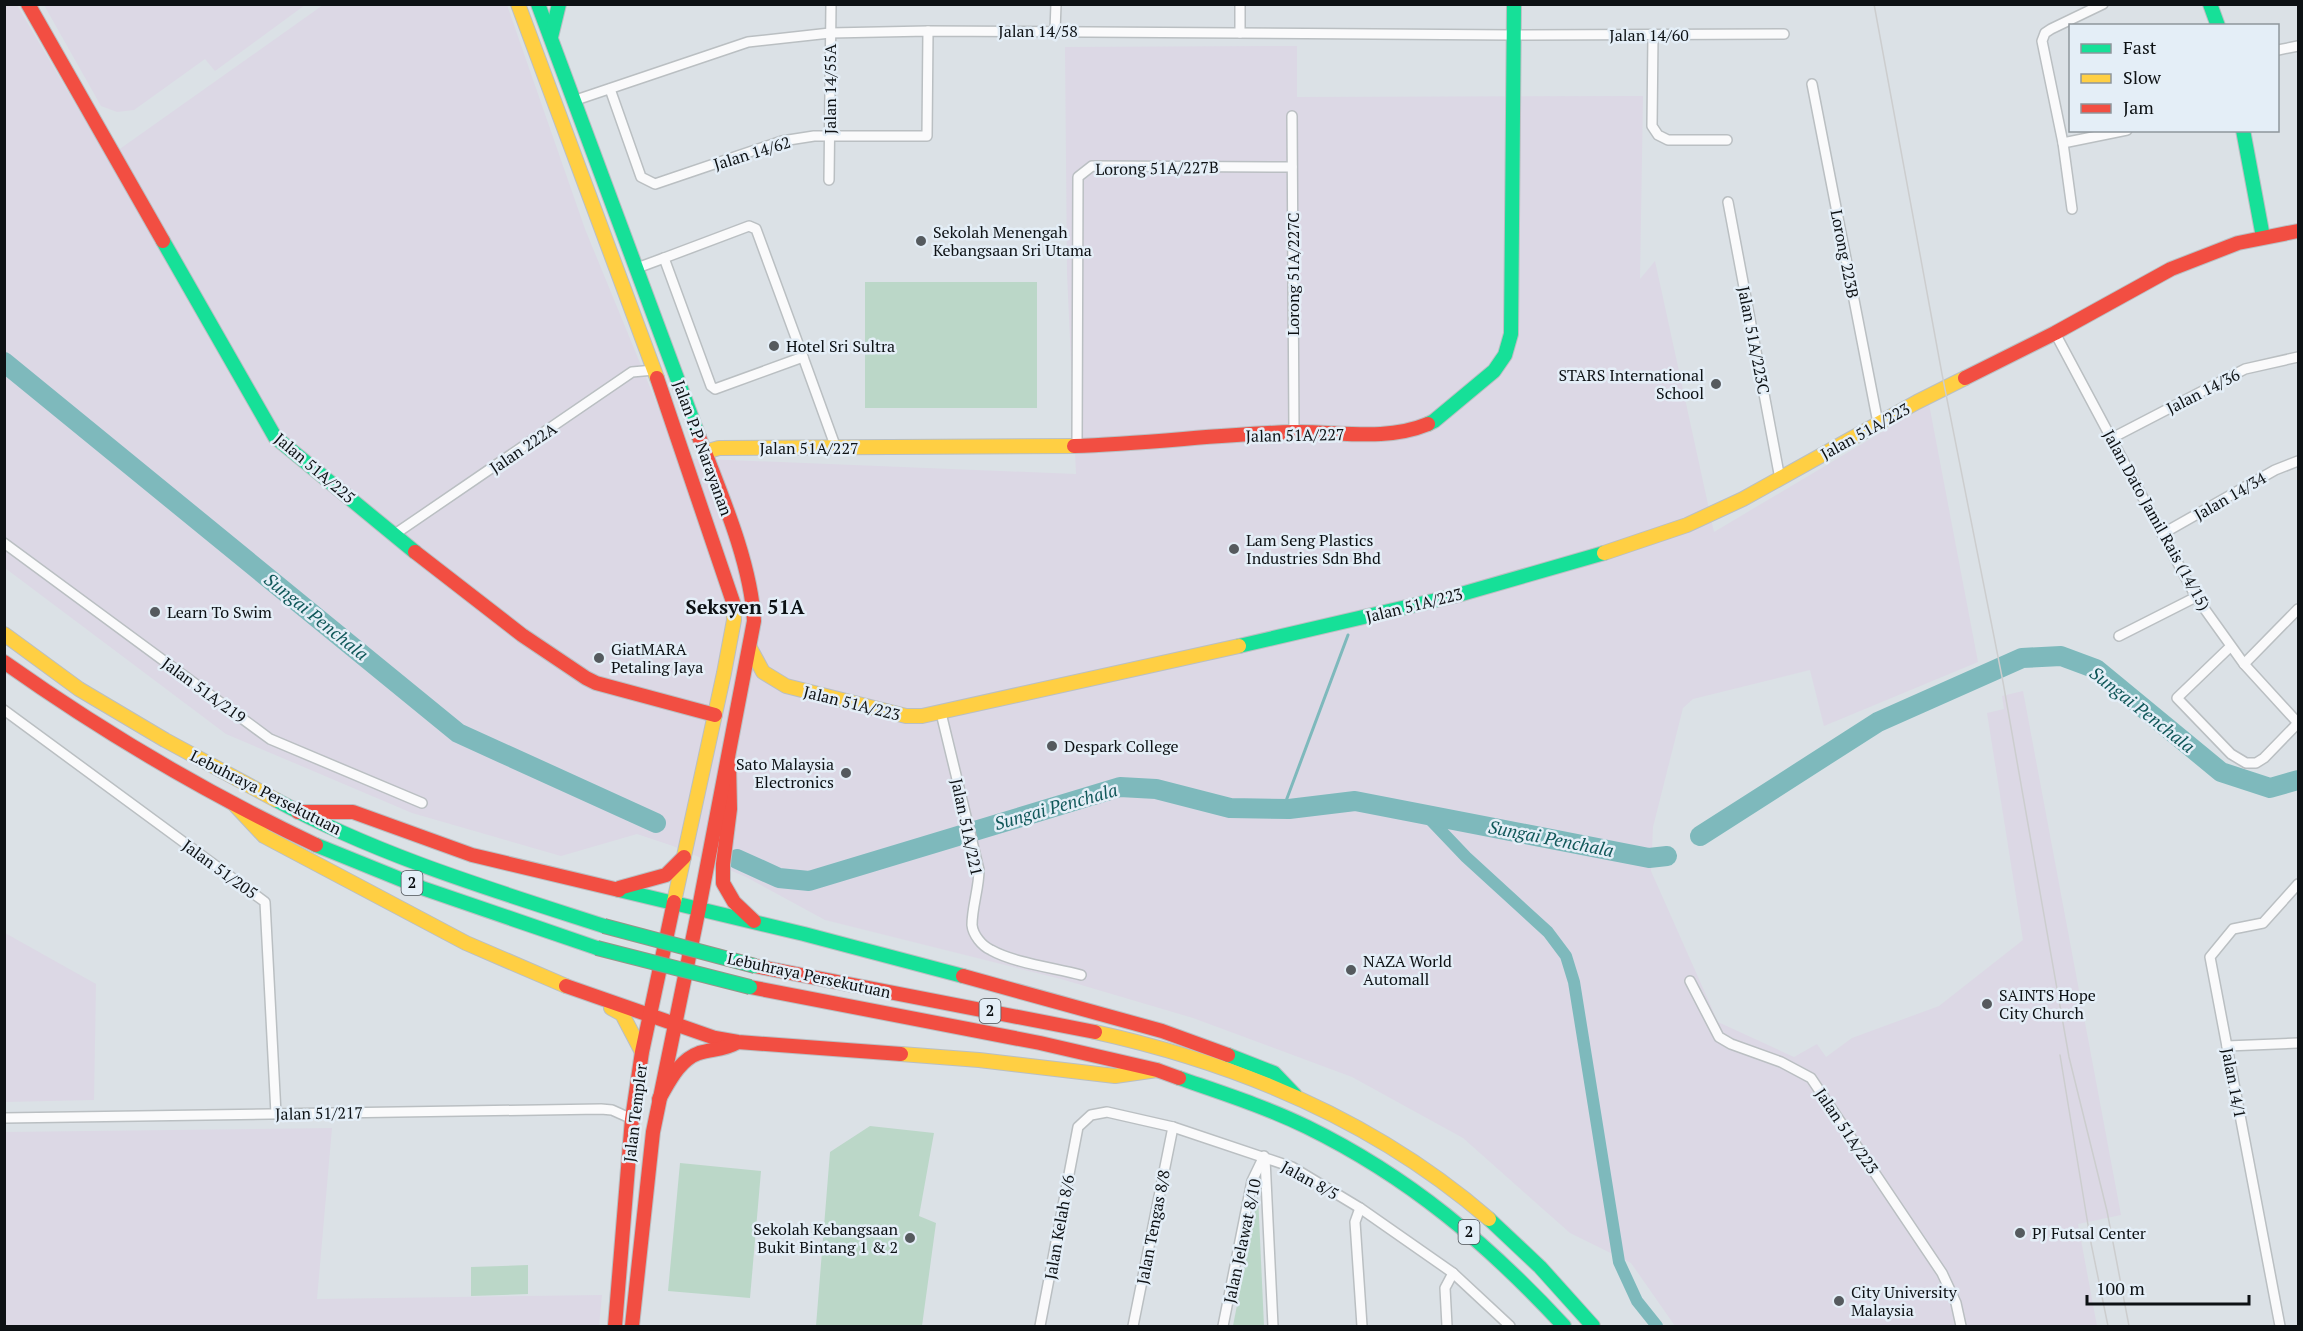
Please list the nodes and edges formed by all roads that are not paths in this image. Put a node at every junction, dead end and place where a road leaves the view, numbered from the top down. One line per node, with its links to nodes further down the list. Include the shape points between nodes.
1 (28, 4): 53 (main road, Jalan 51A/225, via 269,428 283,444)
2 (518, 4): 21 (main road, Jalan P.P Narayanan)
3 (523, 4): 21 (main road)
4 (538, 4): 20 (main road, Jalan P.P Narayanan)
5 (558, 4): 20 (main road)
6 (831, 4): 15 (street, Jalan 14/55A)
7 (1056, 4): 14 (street)
8 (1240, 4): 16 (street)
9 (1514, 4): 18 (main road, Jalan 51A/227)
10 (2103, 4): 32 (street, via 2043,36)
11 (2210, 4): 12 (main road)
12 (2217, 24)
13 (928, 31): 14 (street, Jalan 14/58); 15 (street, Jalan 14/58); 30 (street, Jalan 14/62, via 927,136)
14 (1055, 32): 16 (street, Jalan 14/58)
15 (830, 33): 25 (street, Jalan 14/58, via 748,42); 30 (street, Jalan 14/55A)
16 (1240, 33): 18 (street, Jalan 14/58)
17 (1784, 34): 19 (street, Jalan 14/60)
18 (1514, 35): 19 (street, Jalan 14/60); 46 (main road, Jalan 51A/227, via 1512,323 1502,362 1434,421 1413,430 1388,435)
19 (1653, 35): 31 (street, via 1652,126 1658,135 1668,140)
20 (550, 40): 26 (main road, Jalan P.P Narayanan)
21 (532, 41): 44 (main road, Jalan P.P Narayanan)
22 (2298, 46): 23 (street)
23 (2279, 50)
24 (1812, 84): 45 (street, Lorong 223B)
25 (610, 89): 26 (street, Jalan 14/58); 30 (street, Jalan 14/62, via 641,177 655,184 782,141)
26 (573, 101): 40 (main road, Jalan P.P Narayanan)
27 (1292, 117): 33 (street, Lorong 51A/227C)
28 (2117, 132): 32 (street)
29 (2243, 132): 38 (main road)
30 (830, 137): 34 (street, Jalan 14/55A)
31 (1726, 140)
32 (2062, 143): 36 (street)
33 (1292, 167): 46 (street, Lorong 51A/227C); 48 (street, Lorong 51A/227B, via 1092,166 1078,177)
34 (829, 177)
35 (1728, 202): 52 (street, Jalan 51A/223C)
36 (2072, 209)
37 (2298, 231): 38 (main road, Jalan 51A/223)
38 (2264, 237): 41 (main road, Jalan 51A/223, via 2171,269)
39 (664, 258): 40 (street); 42 (street, via 715,389); 42 (street, via 749,226 756,229)
40 (637, 268): 50 (main road, Jalan P.P Narayanan)
41 (2055, 333): 45 (main road, Jalan 51A/223); 47 (street, Jalan Dato Jamil Rais (14/15))
42 (802, 357): 49 (street)
43 (2298, 357): 47 (street, Jalan 14/36, via 2245,369)
44 (654, 370): 53 (street, Jalan 222A, via 632,372); 66 (main road, Jalan P.P Narayanan, via 733,597 734,620)
45 (1878, 423): 52 (main road, Jalan 51A/223)
46 (1294, 432): 48 (main road, Jalan 51A/227)
47 (2112, 438): 54 (street, Jalan Dato Jamil Rais (14/15))
48 (1077, 446): 49 (main road, Jalan 51A/227)
49 (836, 448): 50 (main road, Jalan 51A/227, via 720,448)
50 (705, 452): 61 (main road, Jalan P.P Narayanan, via 748,576 754,621)
51 (2298, 461): 54 (street, Jalan 14/34)
52 (1780, 479): 65 (main road, Jalan 51A/223, via 1687,525 1524,577 1343,622)
53 (395, 534): 66 (main road, Jalan 51A/225, via 522,635 586,678)
54 (2162, 534): 56 (street, Jalan Dato Jamil Rais (14/15))
55 (4, 543): 69 (street, Jalan 51A/219, via 270,739)
56 (2196, 597): 59 (street); 60 (street, Jalan Dato Jamil Rais (14/15))
57 (2298, 609): 63 (street)
58 (4, 634): 71 (main road, Lebuhraya Persekutuan / 2, via 79,689)
59 (2119, 636)
60 (2231, 646): 63 (street, Jalan Dato Jamil Rais (14/15)); 67 (street, via 2177,698 2231,754 2246,764 2264,758)
61 (750, 648): 65 (main road, Jalan 51A/223, via 768,678 786,686 906,716); 68 (main road, Jalan P.P Narayanan)
62 (4, 662): 70 (main road, Lebuhraya Persekutuan / 2, via 113,737)
63 (2244, 664): 67 (street, Jalan Dato Jamil Rais (14/15))
64 (4, 710): 90 (street, Jalan 51/205, via 266,902)
65 (941, 712): 78 (street, Jalan 51A/221, via 976,859 979,886 972,925 975,935 990,950)
66 (715, 715): 72 (main road, Jalan P.P Narayanan)
67 (2298, 723)
68 (729, 764): 76 (main road, Jalan P.P Narayanan); 77 (main road, via 730,809 723,883 734,902)
69 (422, 803)
70 (234, 804): 80 (main road, via 264,836 466,944); 87 (main road, Lebuhraya Persekutuan / 2, bridge, via 368,866 597,948 750,987 1040,1043)
71 (298, 812): 74 (main road, via 353,812 472,855); 88 (main road, Lebuhraya Persekutuan / 2, bridge, via 458,879 604,926 755,966 1159,1047)
72 (684, 857): 74 (main road, via 666,874); 75 (main road, Jalan P.P Narayanan)
73 (2298, 884): 85 (street, Jalan 14/1, via 2263,923 2233,929 2210,957)
74 (618, 889): 75 (main road)
75 (674, 902): 76 (main road); 81 (main road, Jalan Templer)
76 (699, 908): 77 (main road); 82 (main road, Jalan Templer)
77 (756, 922): 88 (main road, via 1162,1031 1274,1073)
78 (1081, 975)
79 (1690, 981): 109 (street, Jalan 51A/223, via 1719,1036 1811,1078 1942,1273 1956,1302)
80 (555, 982): 81 (main road); 86 (main road, via 622,1014)
81 (650, 1016): 82 (main road); 86 (main road, Jalan Templer)
82 (674, 1025): 83 (main road); 89 (main road, Jalan Templer)
83 (738, 1042): 87 (main road, via 979,1060 1115,1076); 89 (main road, via 724,1050 691,1056 678,1068)
84 (2298, 1043): 85 (street)
85 (2227, 1046): 110 (street, Jalan 14/1)
86 (642, 1052): 92 (main road, Jalan Templer)
87 (1157, 1070): 107 (main road, Lebuhraya Persekutuan / 2, via 1305,1126 1408,1185 1470,1233)
88 (1295, 1095): 108 (main road, Lebuhraya Persekutuan / 2, via 1419,1166 1478,1211 1542,1269)
89 (659, 1099): 99 (main road, Jalan Templer, via 647,1172)
90 (276, 1114): 91 (street, Jalan 51/217); 92 (street, Jalan 51/217, via 601,1109)
91 (4, 1118)
92 (632, 1119): 98 (main road, Jalan Templer)
93 (1078, 1127): 94 (street, Jalan 8/5, via 1091,1115 1107,1112); 100 (street, Jalan Kelah 8/6)
94 (1173, 1127): 95 (street, Jalan 8/5); 101 (street, Jalan Tengas 8/8)
95 (1264, 1156): 96 (street, Jalan 8/5, via 1292,1167); 102 (street, Jalan Jelawat 8/10, via 1252,1181); 103 (street)
96 (1360, 1208): 97 (street, Jalan 8/5); 104 (street, via 1355,1222)
97 (1453, 1273): 105 (street, via 1445,1288); 106 (street, Jalan 8/5)
98 (615, 1326)
99 (632, 1326)
100 (1040, 1326)
101 (1133, 1326)
102 (1223, 1326)
103 (1273, 1326)
104 (1362, 1326)
105 (1447, 1326)
106 (1510, 1326)
107 (1564, 1326)
108 (1593, 1326)
109 (1961, 1326)
110 (2280, 1326)

